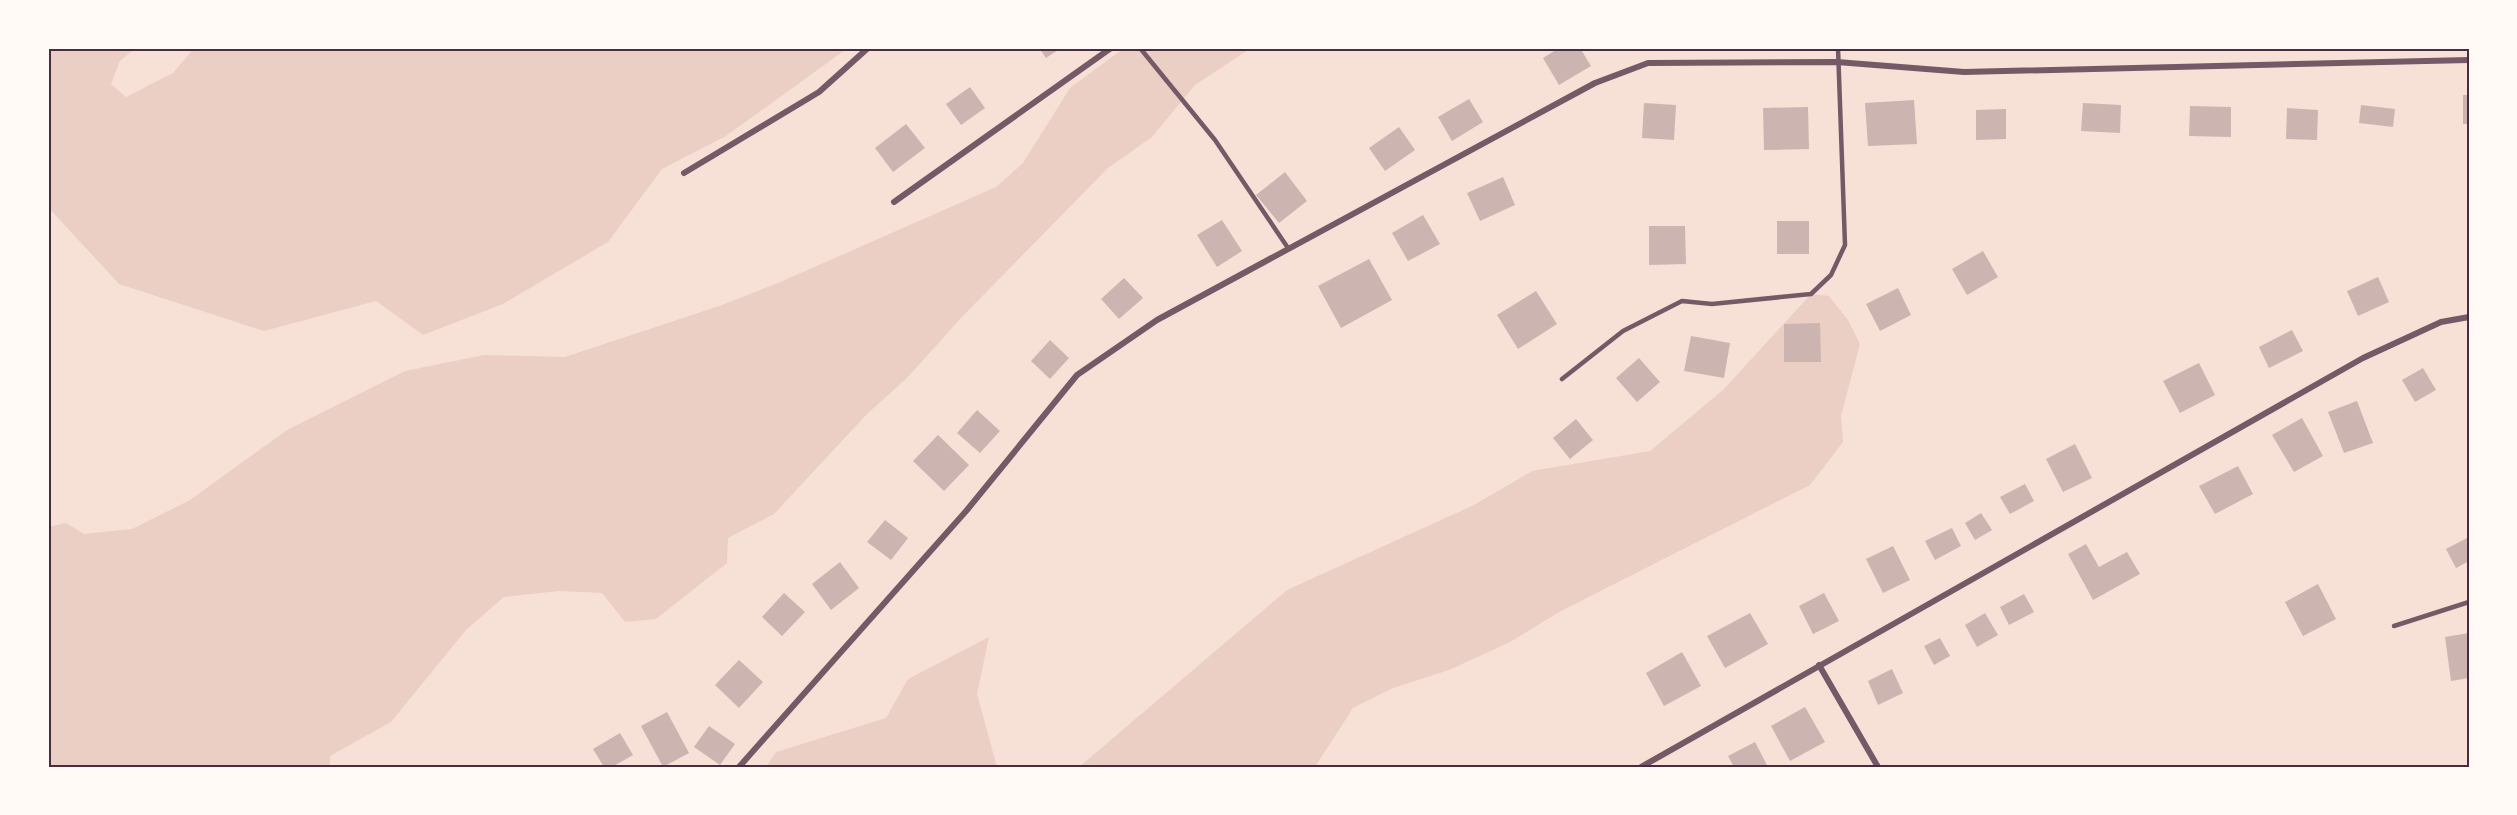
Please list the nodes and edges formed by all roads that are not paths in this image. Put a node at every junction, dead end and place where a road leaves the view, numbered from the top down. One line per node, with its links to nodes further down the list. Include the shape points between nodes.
1 (868, 48): 7 (street, via 819,92)
2 (1111, 48): 8 (street)
3 (1140, 48): 9 (lane, via 1215,140)
4 (1838, 48): 6 (lane)
5 (2469, 60): 6 (street, via 1964,72)
6 (1837, 62): 9 (street, via 1648,63 1595,83); 11 (lane, via 1845,245 1831,275 1811,294 1712,304 1682,301 1623,331)
7 (684, 173)
8 (894, 202)
9 (1288, 248): 15 (street, via 1157,320 1077,375 968,510)
10 (2469, 317): 14 (street, via 2441,322 2363,358)
11 (1562, 378)
12 (2469, 602): 13 (lane)
13 (2394, 626)
14 (1819, 665): 16 (street); 17 (street)
15 (739, 767)
16 (1641, 767)
17 (1878, 767)

